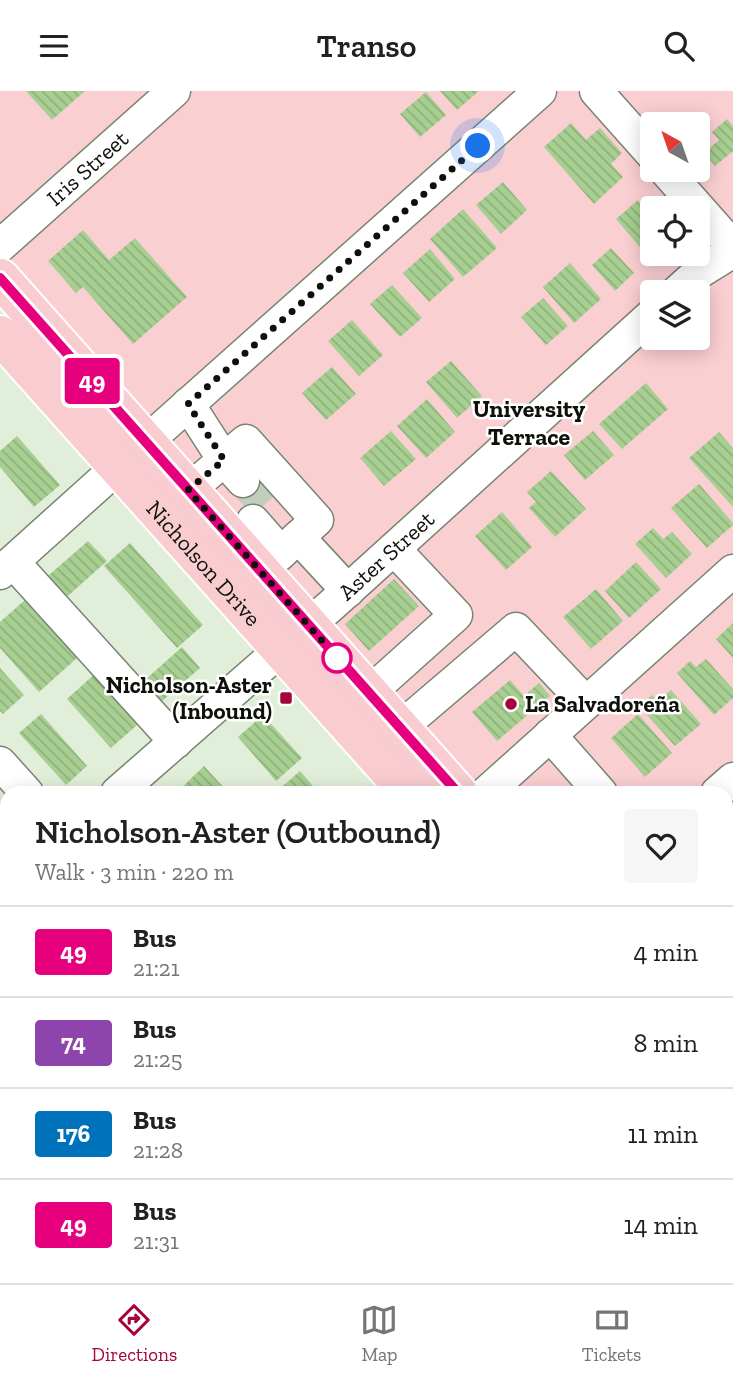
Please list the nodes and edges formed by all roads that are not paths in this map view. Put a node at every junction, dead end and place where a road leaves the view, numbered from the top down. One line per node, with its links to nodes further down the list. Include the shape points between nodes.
1 (174, 91): 6 (street, Iris Street)
2 (540, 91): 12 (street)
3 (596, 91): 4 (street)
4 (640, 140)
5 (675, 182): 7 (street)
6 (0, 246)
7 (733, 249): 9 (street)
8 (0, 278): 13 (main road, Nicholson Drive)
9 (690, 280)
10 (640, 326): 16 (street, Aster Street)
11 (0, 335): 13 (main road, Nicholson Drive)
12 (188, 404): 13 (street); 14 (street)
13 (132, 454): 14 (main road, Nicholson Drive); 18 (street); 21 (main road, Nicholson Drive)
14 (218, 479): 17 (main road, Nicholson Drive); 17 (street, via 246,441 317,520)
15 (260, 515): 17 (street)
16 (394, 549): 20 (street, Aster Street); 22 (street, via 456,615)
17 (284, 550): 20 (street); 21 (main road, Nicholson Drive)
18 (6, 567): 26 (street)
19 (733, 572): 23 (street)
20 (348, 591): 21 (street, Aster Street)
21 (295, 638): 22 (main road, Nicholson Drive); 26 (street, Aster Street); 30 (main road, Nicholson Drive)
22 (369, 693): 24 (main road, Nicholson Drive)
23 (586, 703): 24 (street, via 516,629); 25 (street)
24 (400, 728): 31 (main road, Nicholson Drive)
25 (550, 735): 32 (street); 33 (street)
26 (176, 742): 29 (street, Aster Street)
27 (2, 768): 28 (street)
28 (20, 786)
29 (125, 786)
30 (404, 786)
31 (452, 786)
32 (493, 786)
33 (595, 786)

